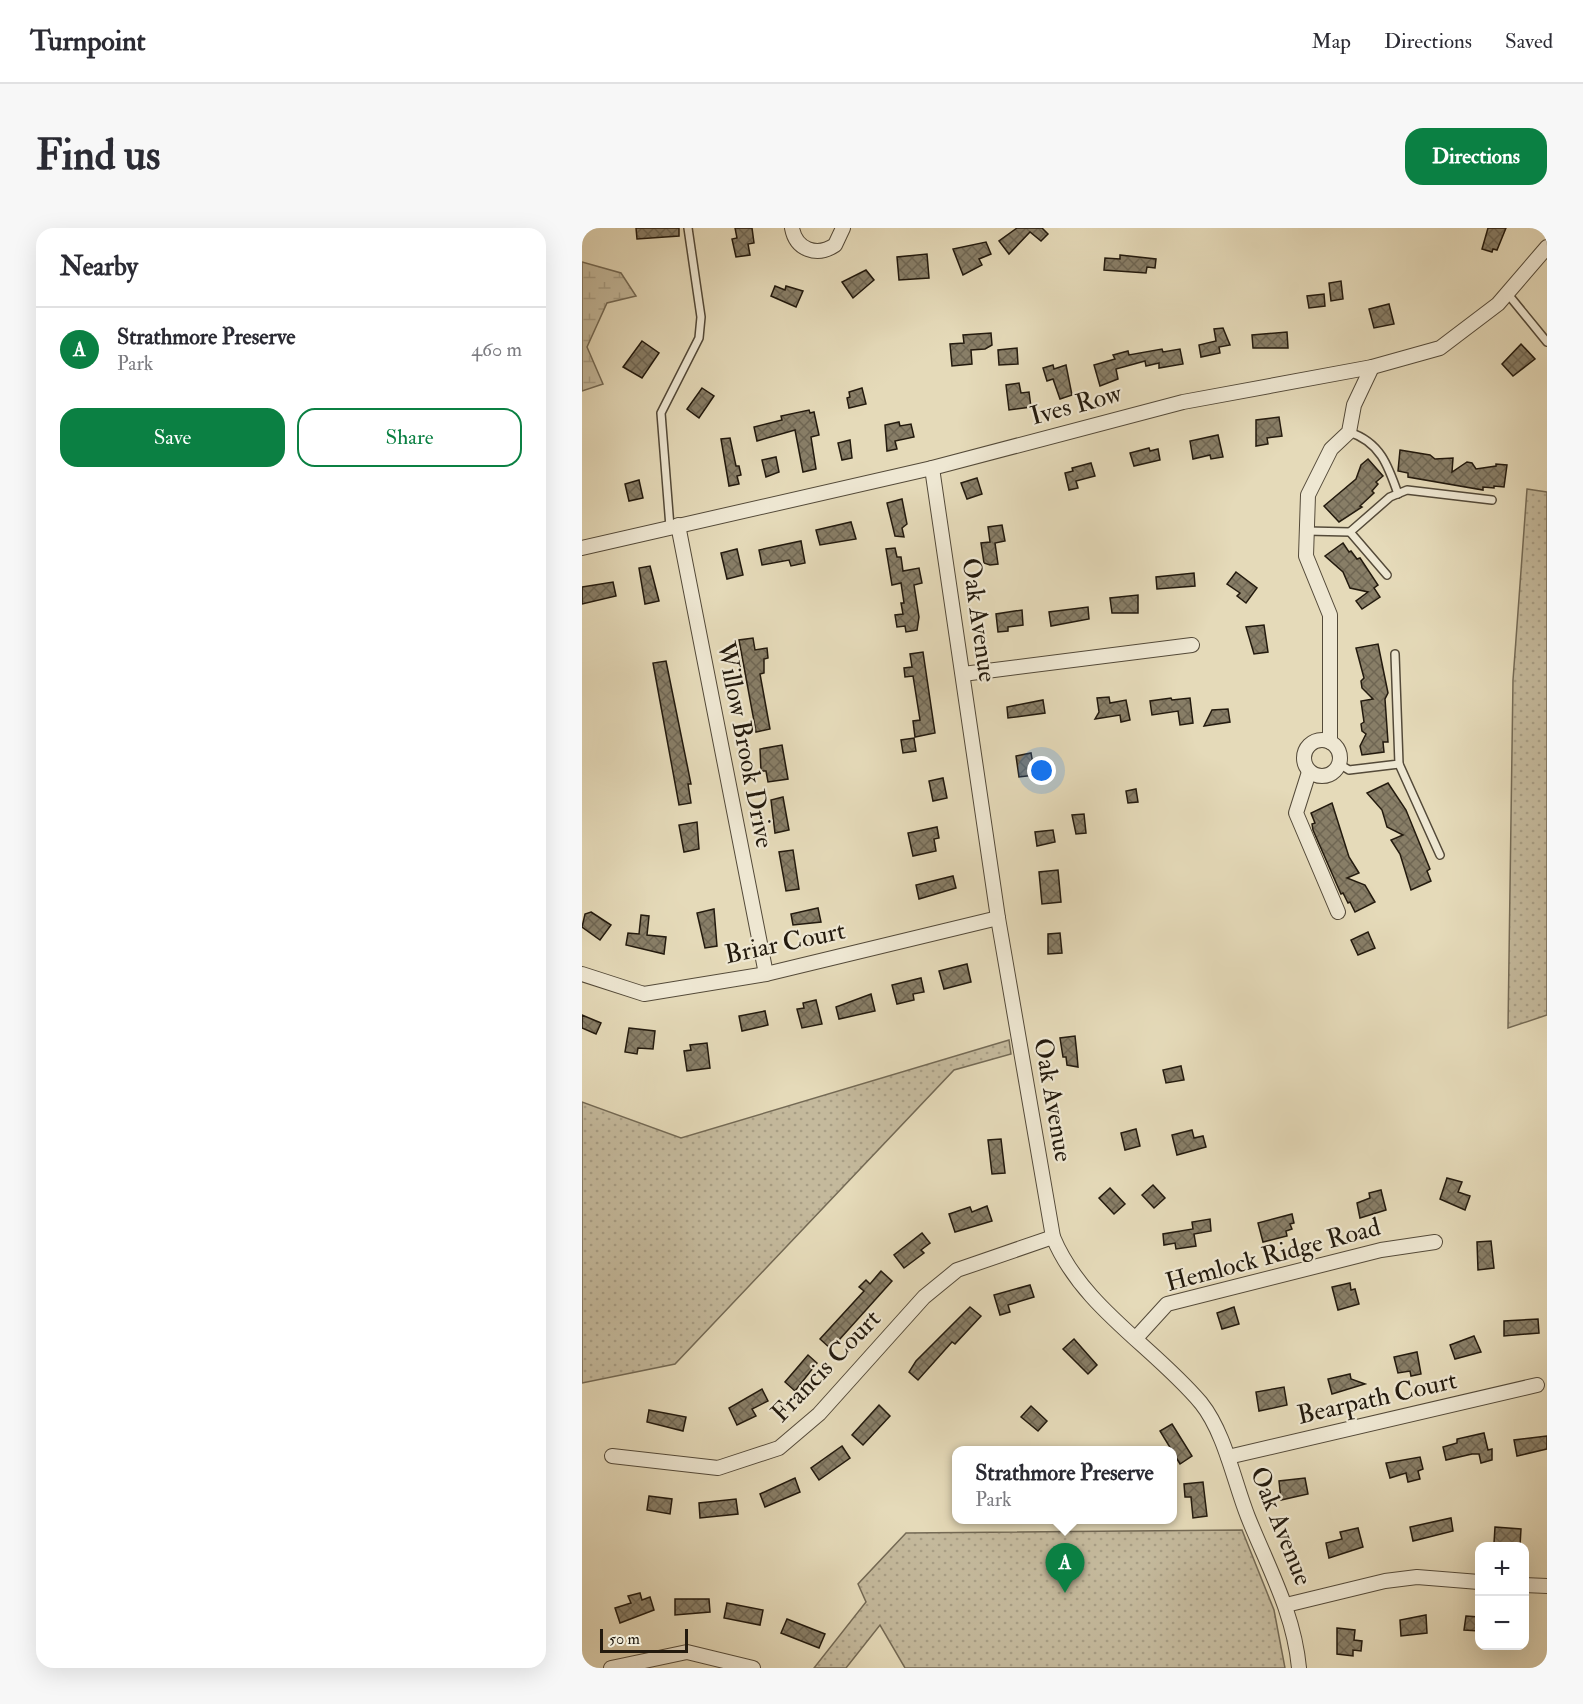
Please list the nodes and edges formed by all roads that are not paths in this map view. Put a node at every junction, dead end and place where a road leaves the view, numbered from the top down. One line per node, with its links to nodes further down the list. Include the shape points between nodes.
1 (688, 228): 12 (lane, via 701,317 699,338 661,413)
2 (792, 228): 3 (street, via 804,248 820,252 835,245)
3 (843, 228)
4 (1547, 247): 5 (street, Ives Row)
5 (1507, 293): 6 (lane); 7 (street, Ives Row, via 1440,348)
6 (1547, 342)
7 (1372, 367): 8 (street, via 1354,405); 9 (street, Ives Row, via 1182,402)
8 (1349, 432): 10 (lane, via 1366,437 1388,463); 13 (street, via 1331,449 1308,495)
9 (932, 468): 12 (street, Ives Row); 19 (street, Oak Avenue)
10 (1398, 494): 11 (lane, via 1407,490); 14 (lane)
11 (1492, 500)
12 (674, 526): 15 (street, Ives Row); 28 (street, Willow Brook Drive)
13 (1307, 531): 14 (lane); 20 (street, via 1306,556 1330,615)
14 (1350, 532): 16 (lane)
15 (582, 548)
16 (1387, 574)
17 (1192, 645): 19 (street)
18 (1395, 654): 22 (lane)
19 (963, 674): 26 (street, Oak Avenue)
20 (1330, 742): 21 (street, via 1338,749); 23 (street, via 1313,742 1305,750 1304,762)
21 (1339, 764): 22 (lane, via 1349,770); 23 (street, via 1326,776)
22 (1399, 764): 24 (lane)
23 (1309, 772): 25 (street, via 1296,813)
24 (1440, 855)
25 (1338, 912)
26 (998, 918): 28 (street, Briar Court); 29 (street, Oak Avenue)
27 (582, 974): 28 (street, Briar Court, via 644,994)
28 (766, 974)
29 (1053, 1237): 31 (street, Oak Avenue, via 1063,1260 1095,1302); 33 (street, Francis Court, via 957,1270 924,1297 819,1414 779,1448 718,1468)
30 (1435, 1242): 31 (street, Hemlock Ridge Road, via 1380,1250 1167,1304)
31 (1136, 1338): 34 (street, Oak Avenue, via 1202,1405)
32 (1537, 1385): 34 (street, Bearpath Court)
33 (612, 1456)
34 (1228, 1457): 38 (street, Oak Avenue, via 1247,1515)
35 (1475, 1582): 38 (street, via 1417,1577)
36 (1529, 1585): 37 (street)
37 (1547, 1587)
38 (1286, 1605): 41 (street, Oak Avenue)
39 (613, 1668): 40 (street, via 687,1652)
40 (753, 1668)
41 (1299, 1668)

